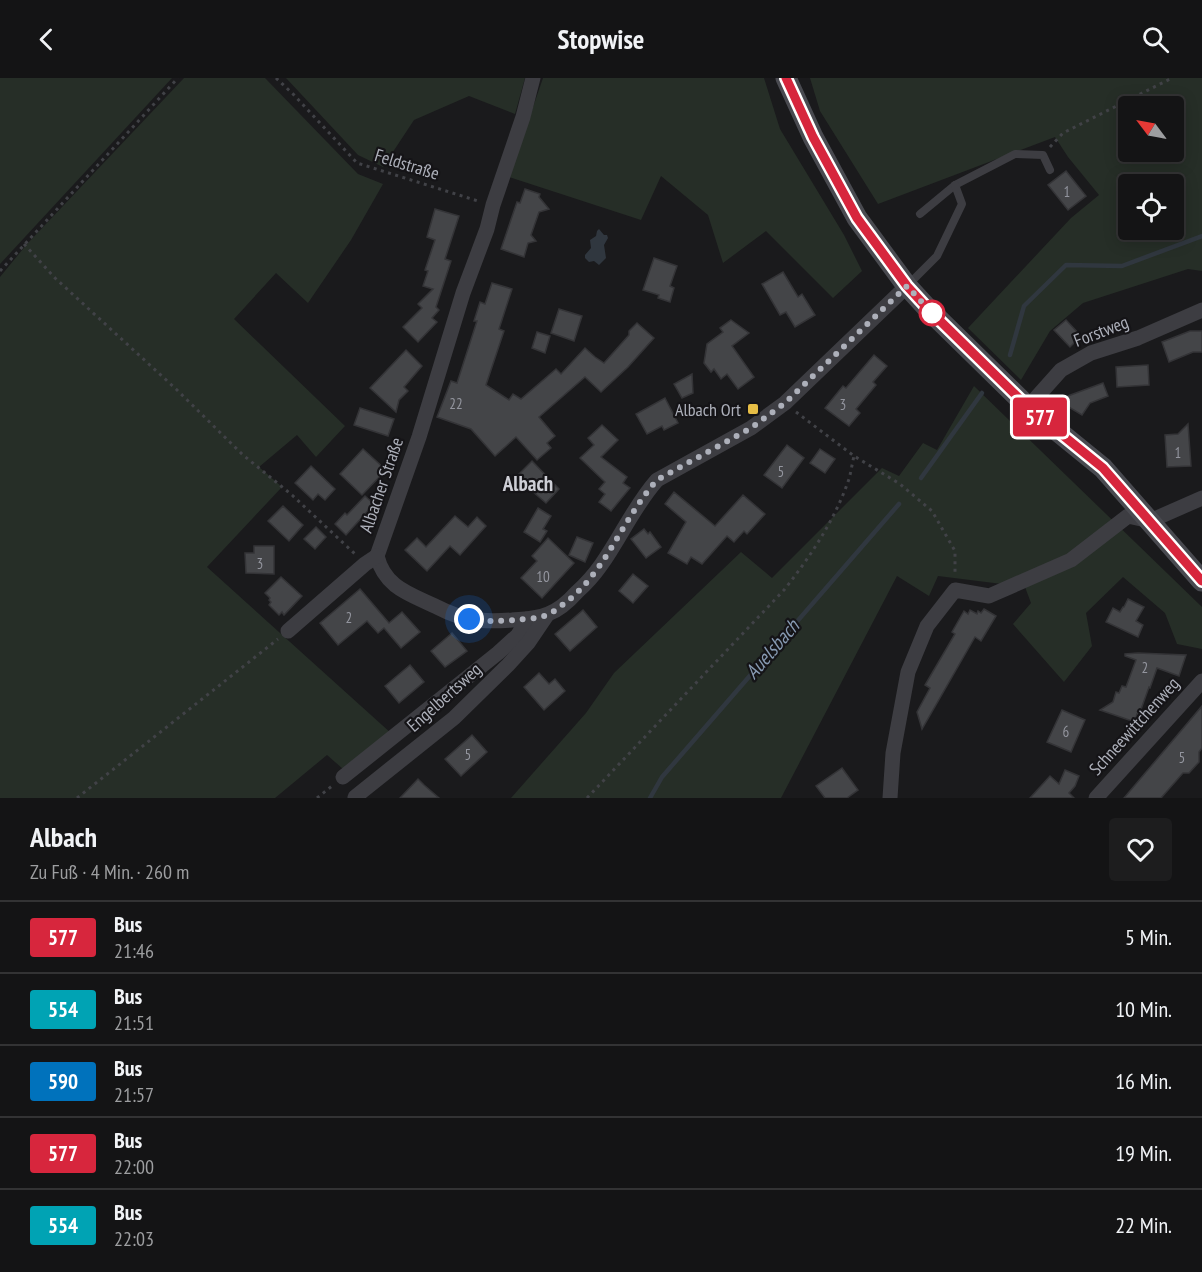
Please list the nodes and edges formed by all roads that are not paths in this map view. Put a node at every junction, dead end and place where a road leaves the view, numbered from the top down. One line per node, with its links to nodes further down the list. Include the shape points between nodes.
1 (533, 78): 11 (street, Albacher Straße, via 419,437)
2 (786, 78): 6 (street, via 857,218)
3 (1050, 170): 4 (lane, via 1043,155 1014,154)
4 (956, 186): 5 (lane); 6 (lane, via 962,204 937,256)
5 (920, 214)
6 (907, 286): 8 (street); 13 (street, Albacher Straße, via 785,403 751,428 657,480 602,564 568,602)
7 (1202, 310): 8 (street, Forstweg, via 1138,338 1090,353 1061,370)
8 (1028, 407): 10 (street, via 1103,468)
9 (1202, 498): 10 (street)
10 (1150, 521): 12 (street); 19 (street, via 1128,516 1071,560 989,596 955,590 927,626 908,672)
11 (371, 560): 14 (street, Albacher Straße, via 399,589 455,616 482,622); 15 (street)
12 (1202, 581)
13 (547, 615): 14 (street, Albacher Straße); 18 (street, Engelbertsweg, via 528,643 454,718)
14 (527, 619): 17 (street, Engelbertsweg, via 518,635 498,653)
15 (288, 631)
16 (1202, 681): 20 (street, Schneewittchenweg)
17 (343, 777)
18 (355, 797)
19 (890, 798)
20 (1096, 798)

